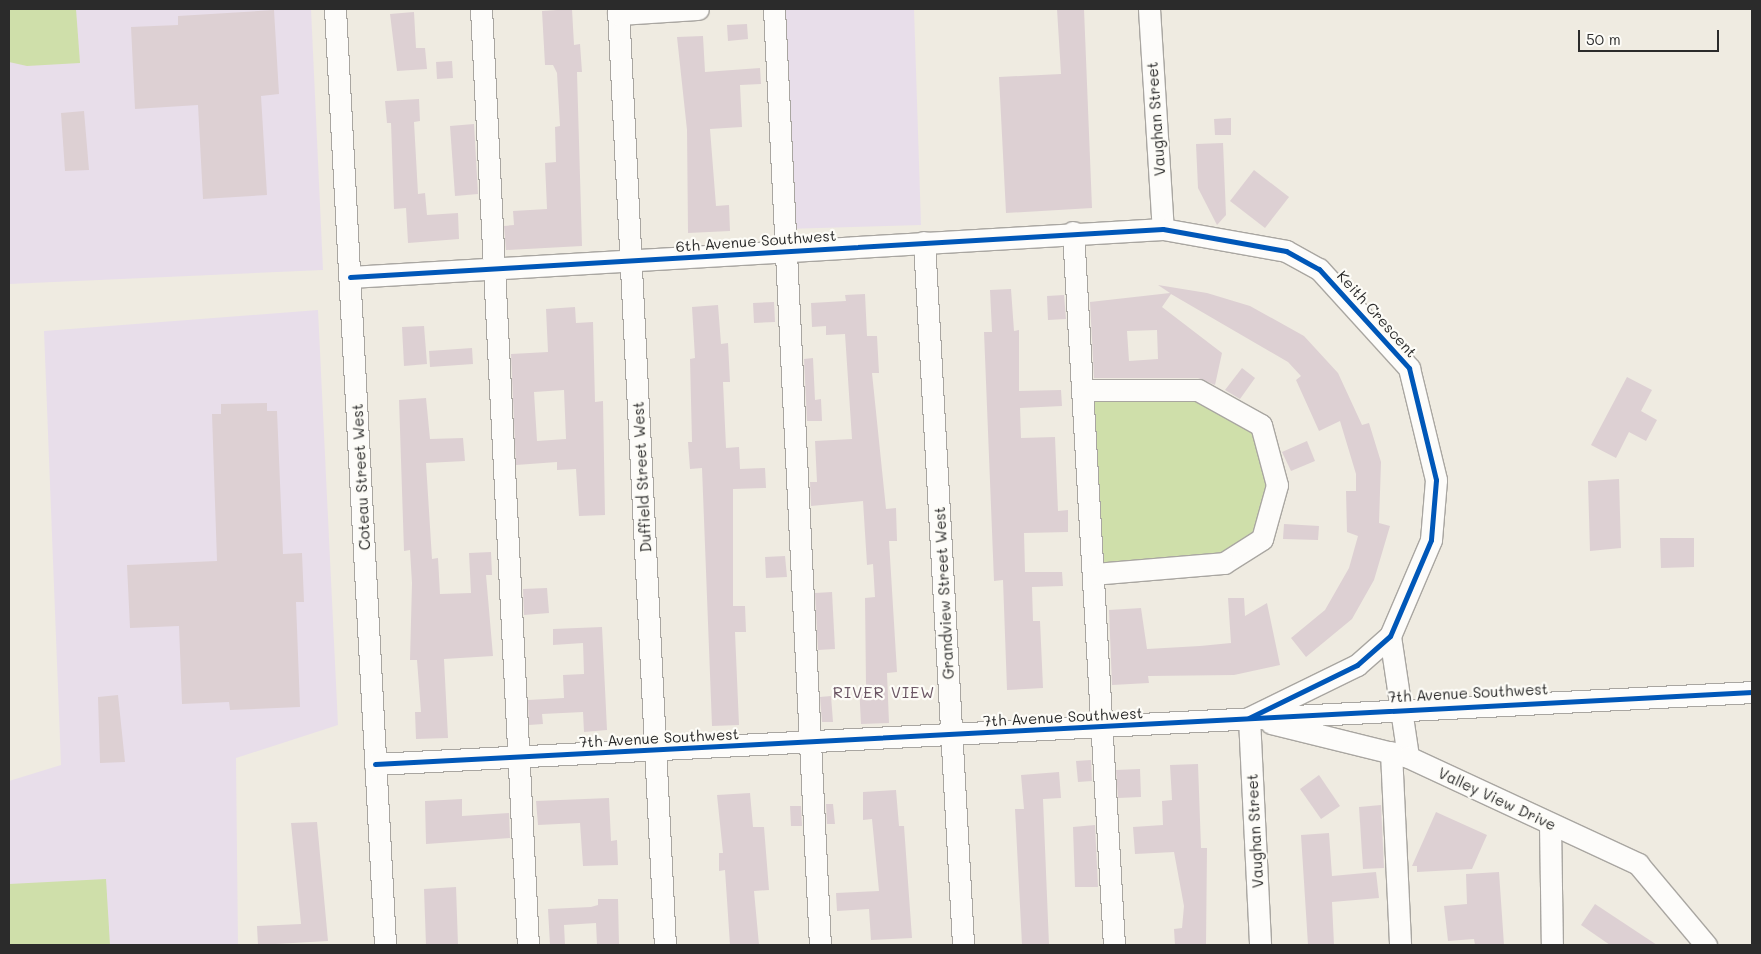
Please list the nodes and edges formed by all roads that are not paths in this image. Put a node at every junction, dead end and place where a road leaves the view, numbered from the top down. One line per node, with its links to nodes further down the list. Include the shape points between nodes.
1 (335, 9): 13 (street, Coteau Street West)
2 (481, 9): 12 (street)
3 (698, 9): 6 (street)
4 (774, 9): 10 (street)
5 (1149, 9): 7 (street, Vaughan Street)
6 (618, 11): 11 (street, Duffield Street West)
7 (1162, 229): 8 (street, 6th Avenue Southwest); 16 (street, Keith Crescent, via 1286,251 1319,269 1409,368 1436,480 1431,540)
8 (1073, 232): 9 (street, 6th Avenue Southwest); 14 (street)
9 (924, 242): 10 (street, 6th Avenue Southwest); 21 (street, Grandview Street West)
10 (786, 251): 11 (street, 6th Avenue Southwest); 22 (street)
11 (630, 262): 12 (street, 6th Avenue Southwest); 23 (street, Duffield Street West)
12 (494, 269): 13 (street, 6th Avenue Southwest); 25 (street)
13 (350, 277): 26 (street, Coteau Street West)
14 (1084, 390): 15 (street); 15 (street, via 1198,390 1261,425 1277,485 1262,539 1224,563)
15 (1093, 574): 20 (street)
16 (1390, 636): 18 (street); 19 (street, Keith Crescent, via 1357,665)
17 (1752, 692): 18 (street, 7th Avenue Southwest)
18 (1400, 709): 19 (street, 7th Avenue Southwest); 24 (street)
19 (1249, 718): 20 (street, 7th Avenue Southwest); 24 (street, Valley View Drive); 34 (street, Vaughan Street)
20 (1103, 727): 21 (street, 7th Avenue Southwest); 33 (street)
21 (952, 736): 22 (street, 7th Avenue Southwest); 32 (street, Grandview Street West)
22 (809, 743): 23 (street, 7th Avenue Southwest); 31 (street)
23 (656, 751): 25 (street, 7th Avenue Southwest); 30 (street, Duffield Street West)
24 (1399, 754): 27 (street, Valley View Drive); 35 (street)
25 (517, 758): 26 (street, 7th Avenue Southwest); 29 (street)
26 (375, 764): 28 (street, Coteau Street West)
27 (1550, 824): 36 (street); 37 (street, Valley View Drive, via 1638,864)
28 (385, 945)
29 (528, 945)
30 (666, 945)
31 (820, 945)
32 (964, 945)
33 (1114, 945)
34 (1260, 945)
35 (1400, 945)
36 (1552, 945)
37 (1706, 945)

